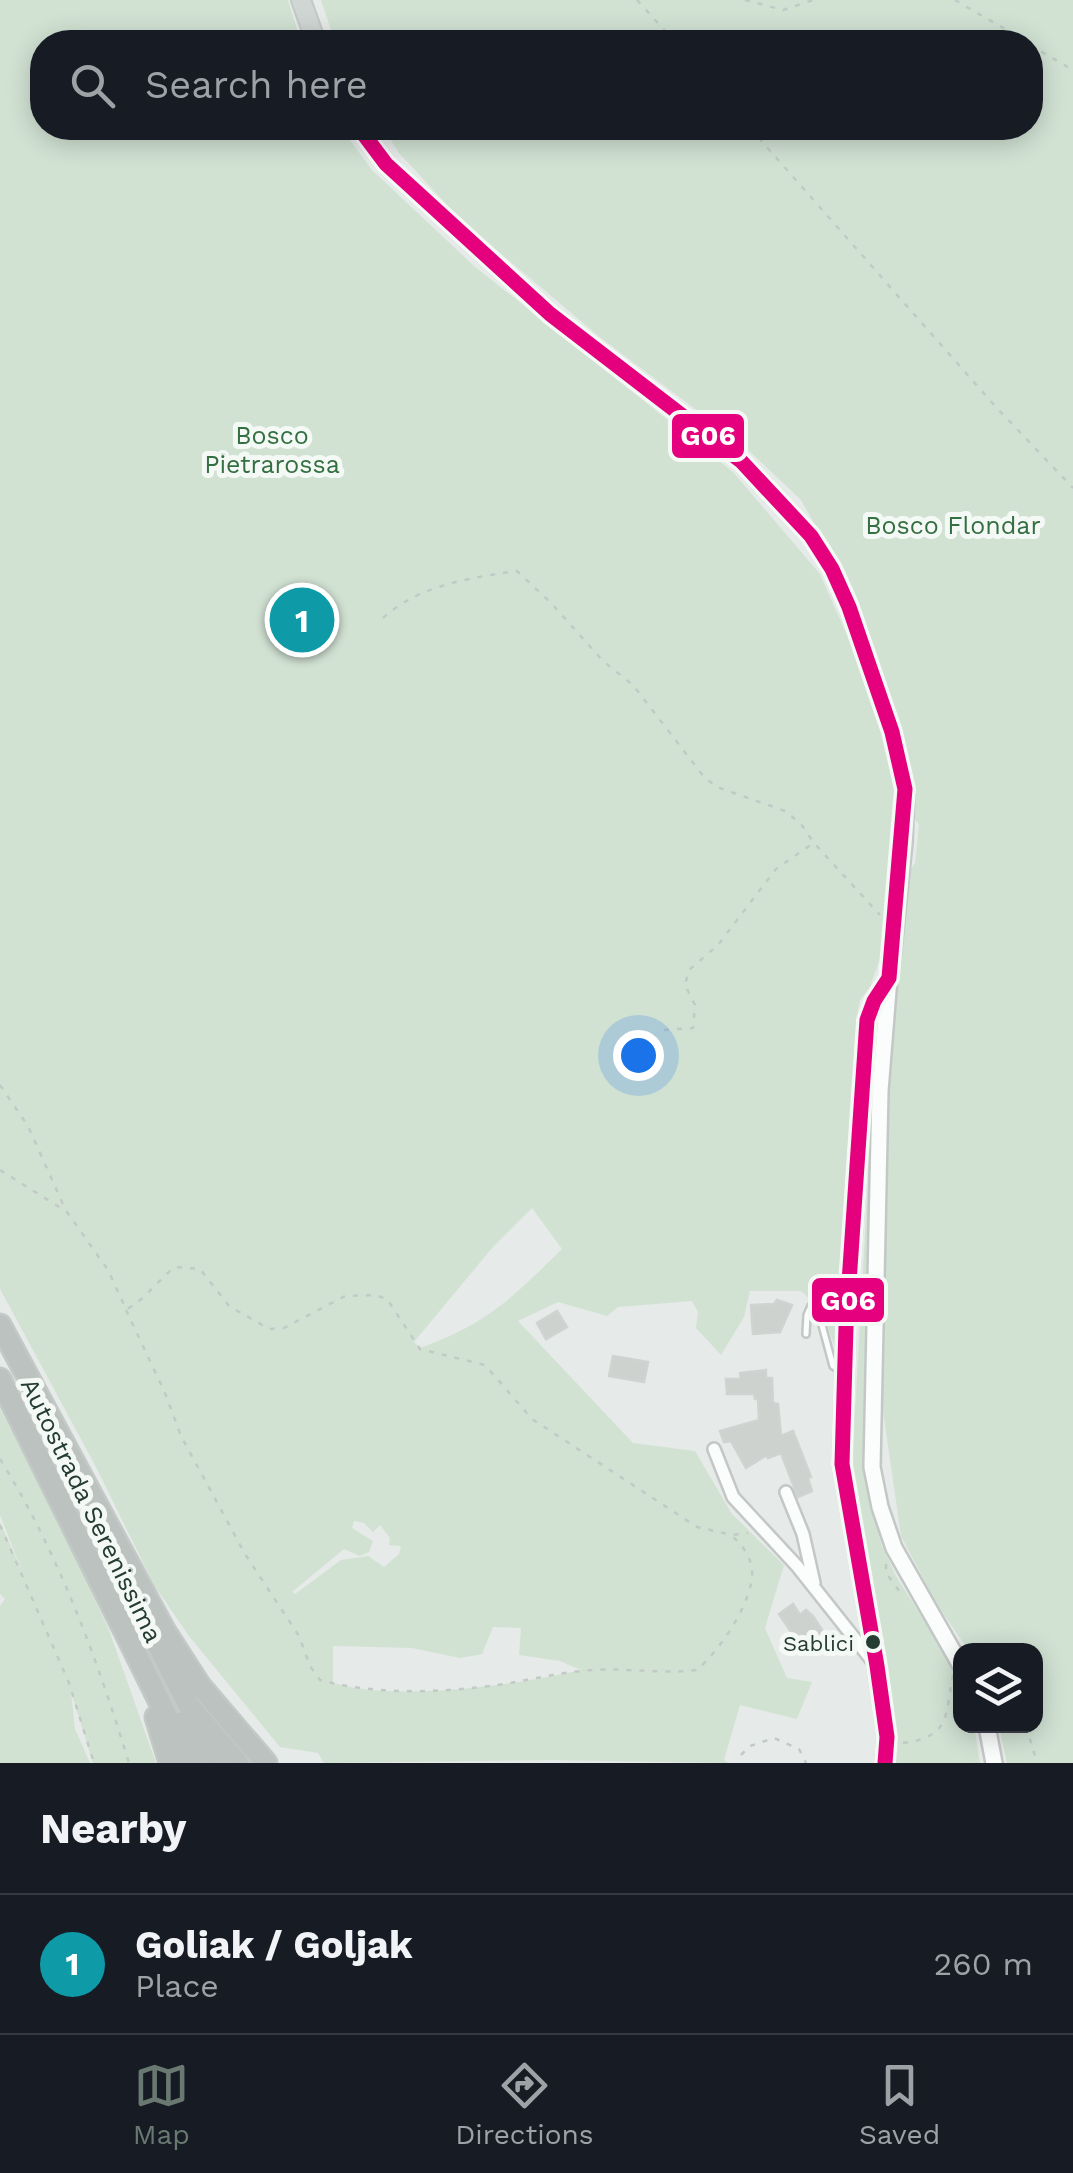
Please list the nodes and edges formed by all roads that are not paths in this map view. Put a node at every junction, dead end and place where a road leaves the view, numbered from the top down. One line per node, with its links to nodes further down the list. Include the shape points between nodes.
1 (301, 0): 2 (main road)
2 (312, 30)
3 (369, 140): 4 (main road, via 386,164 550,314 741,461 811,536 832,569 892,732 904,788)
4 (890, 978): 7 (main road, via 867,1020); 13 (main road, via 880,1091 872,1467 894,1548)
5 (0, 1325): 11 (highway, Autostrada Serenissima)
6 (806, 1334): 7 (lane, via 811,1306 832,1366)
7 (844, 1373): 15 (main road, via 842,1464)
8 (0, 1379): 14 (highway, Autostrada Serenissima)
9 (714, 1449): 12 (street, via 732,1497)
10 (786, 1492): 12 (street)
11 (96, 1506): 20 (highway, via 189,1706); 21 (highway, via 198,1700); 22 (highway, via 200,1686); 23 (highway, via 183,1650)
12 (815, 1590): 15 (street)
13 (953, 1658)
14 (139, 1663): 17 (highway); 18 (highway); 19 (highway)
15 (877, 1666): 24 (main road)
16 (988, 1733): 25 (main road)
17 (179, 1763)
18 (203, 1763)
19 (214, 1763)
20 (238, 1763)
21 (254, 1763)
22 (266, 1763)
23 (282, 1763)
24 (886, 1763)
25 (994, 1763)

